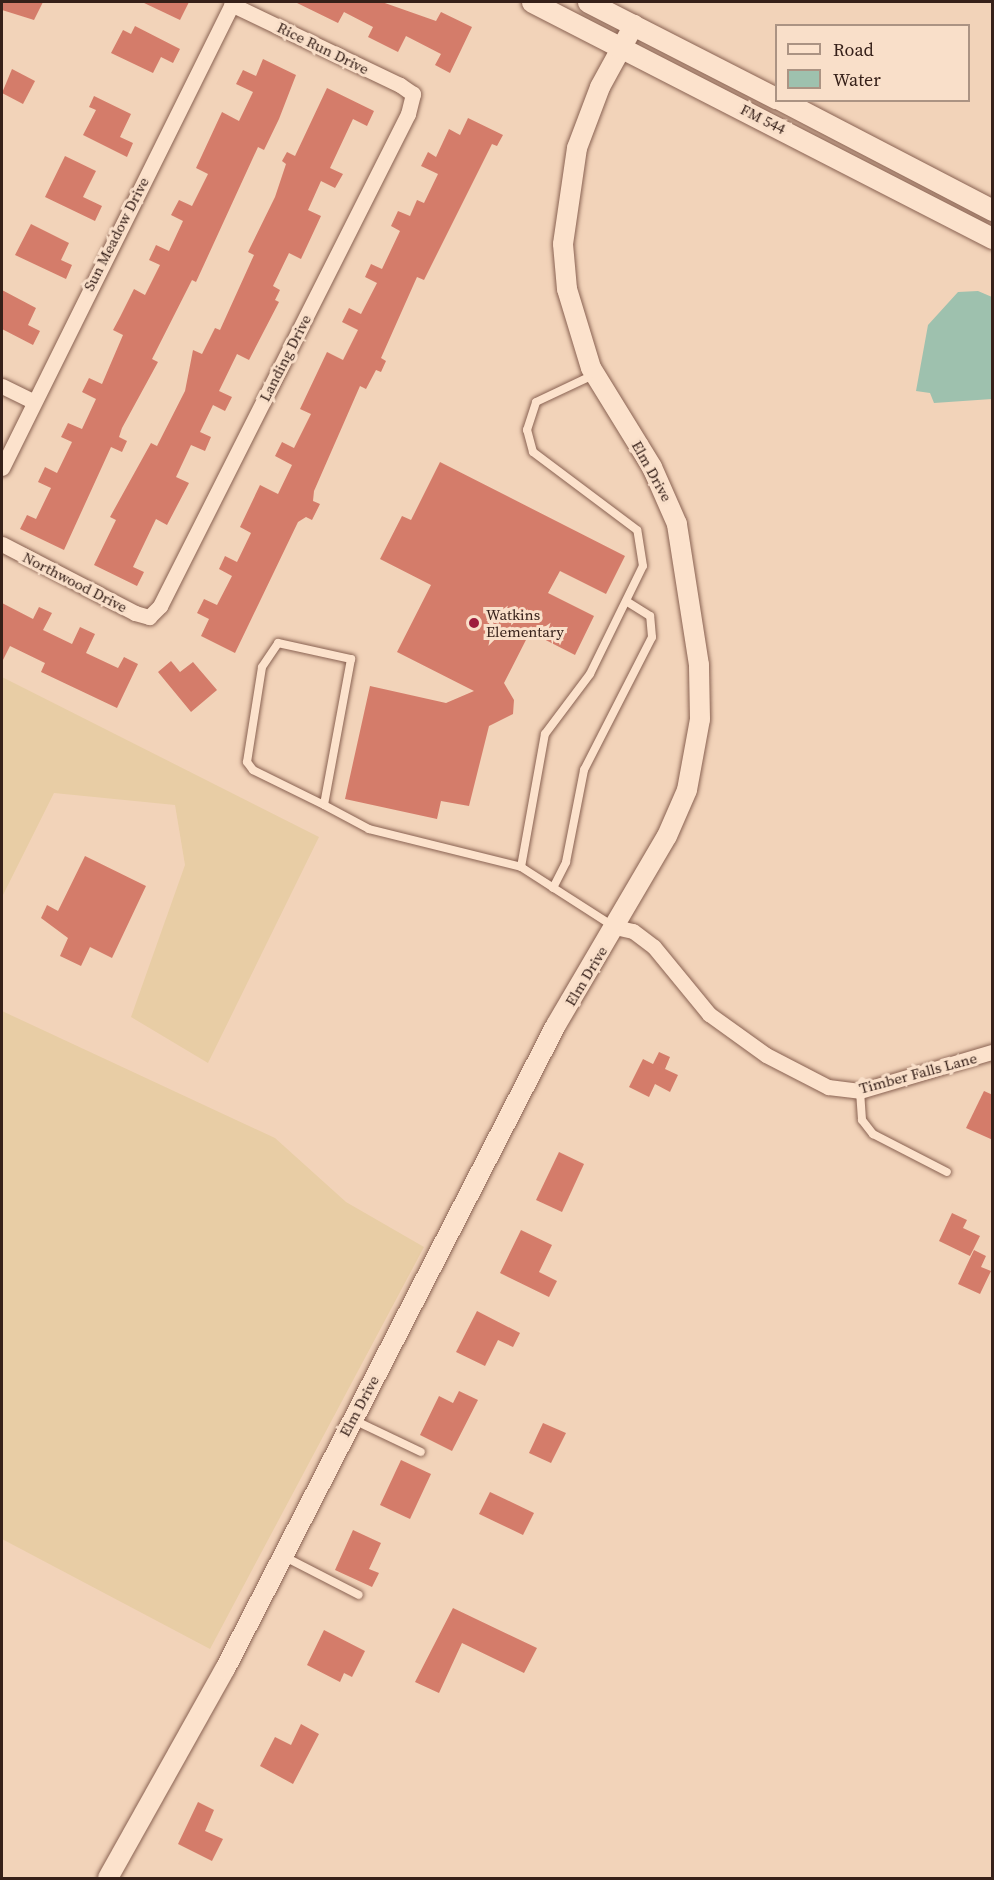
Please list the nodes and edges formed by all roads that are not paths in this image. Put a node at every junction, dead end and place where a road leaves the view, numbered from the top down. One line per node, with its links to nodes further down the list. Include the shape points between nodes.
1 (532, 2): 5 (main road, FM 544)
2 (588, 2): 4 (main road, FM 544)
3 (232, 3): 6 (street, Rice Run Drive); 13 (street, Sun Meadow Drive)
4 (634, 25): 5 (street, Elm Drive); 7 (main road, FM 544)
5 (623, 47): 10 (main road, FM 544); 11 (street, Elm Drive, via 587,118 565,209 567,289)
6 (413, 94): 17 (street, Landing Drive, via 408,114 160,606)
7 (775, 97)
8 (785, 102): 9 (main road, FM 544)
9 (993, 210)
10 (993, 238)
11 (594, 374): 16 (lane, via 536,402 527,430 534,452 637,530 643,566); 21 (street, Elm Drive, via 668,498 691,596 699,665 700,719 687,790)
12 (2, 386): 13 (street)
13 (33, 401): 14 (street, Sun Meadow Drive)
14 (2, 468)
15 (2, 544): 17 (street, Northwood Drive)
16 (629, 603): 19 (lane, via 590,674 545,734); 20 (lane, via 650,616 652,637 584,770 566,862)
17 (148, 617)
18 (324, 804): 18 (lane, via 351,659 278,643 262,667 247,762 253,770); 19 (lane, via 369,829)
19 (521, 867): 20 (lane)
20 (553, 888): 21 (lane)
21 (615, 927): 23 (street, Timber Falls Lane, via 633,931 654,947 691,999 766,1055 828,1087); 25 (street, Elm Drive, via 551,1034)
22 (993, 1052): 23 (street, Timber Falls Lane)
23 (860, 1091): 24 (lane, via 862,1120 873,1134)
24 (947, 1172)
25 (352, 1419): 26 (lane); 27 (street, Elm Drive)
26 (421, 1452)
27 (281, 1556): 28 (lane); 29 (street, Elm Drive)
28 (358, 1595)
29 (108, 1878)

